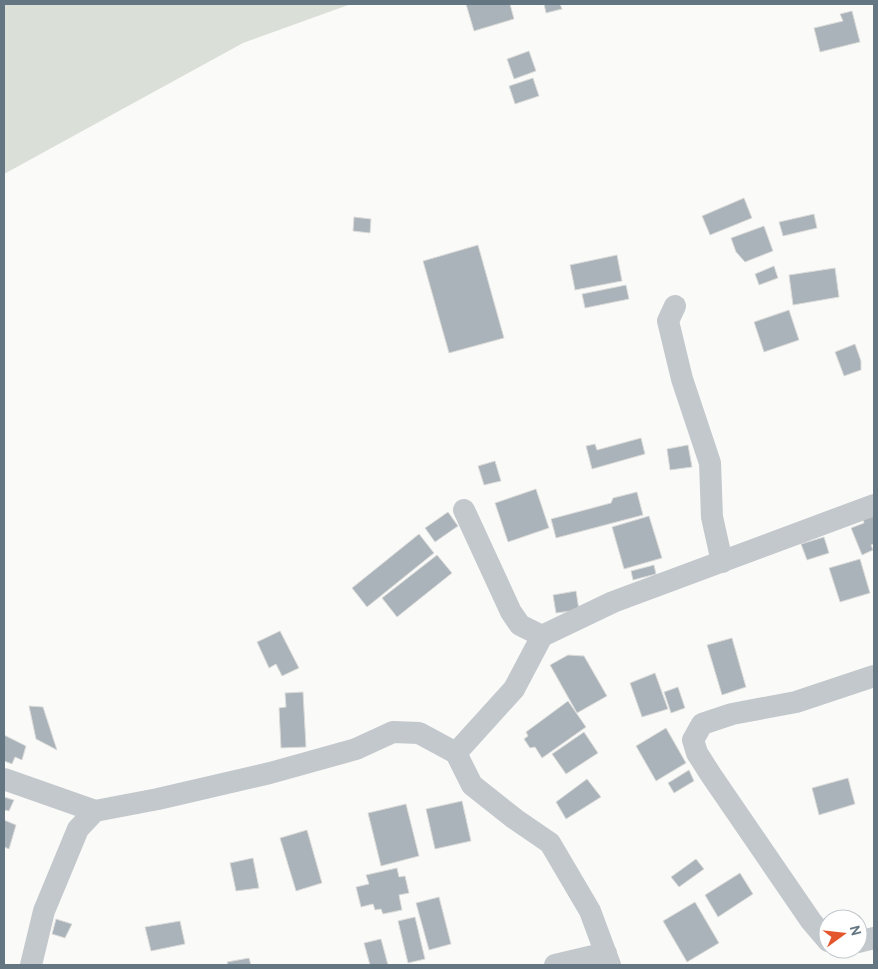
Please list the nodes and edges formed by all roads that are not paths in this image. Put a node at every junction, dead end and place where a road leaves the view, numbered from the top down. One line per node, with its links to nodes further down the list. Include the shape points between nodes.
1 (675, 306): 4 (street, via 668,321 682,378 710,463 712,517)
2 (874, 505): 4 (street)
3 (464, 510): 5 (street, via 511,612 520,625)
4 (722, 562): 5 (street, via 612,602)
5 (542, 636): 7 (street, via 514,689)
6 (874, 676): 10 (street, via 796,702 732,714 702,724 693,740 697,753)
7 (456, 753): 9 (street, via 419,733 393,732 356,750 158,799); 11 (street, via 472,785 550,843 590,911)
8 (4, 779): 9 (street)
9 (95, 811): 12 (street, via 78,829 44,911)
10 (818, 930)
11 (608, 959): 13 (street)
12 (31, 965)
13 (555, 965)

